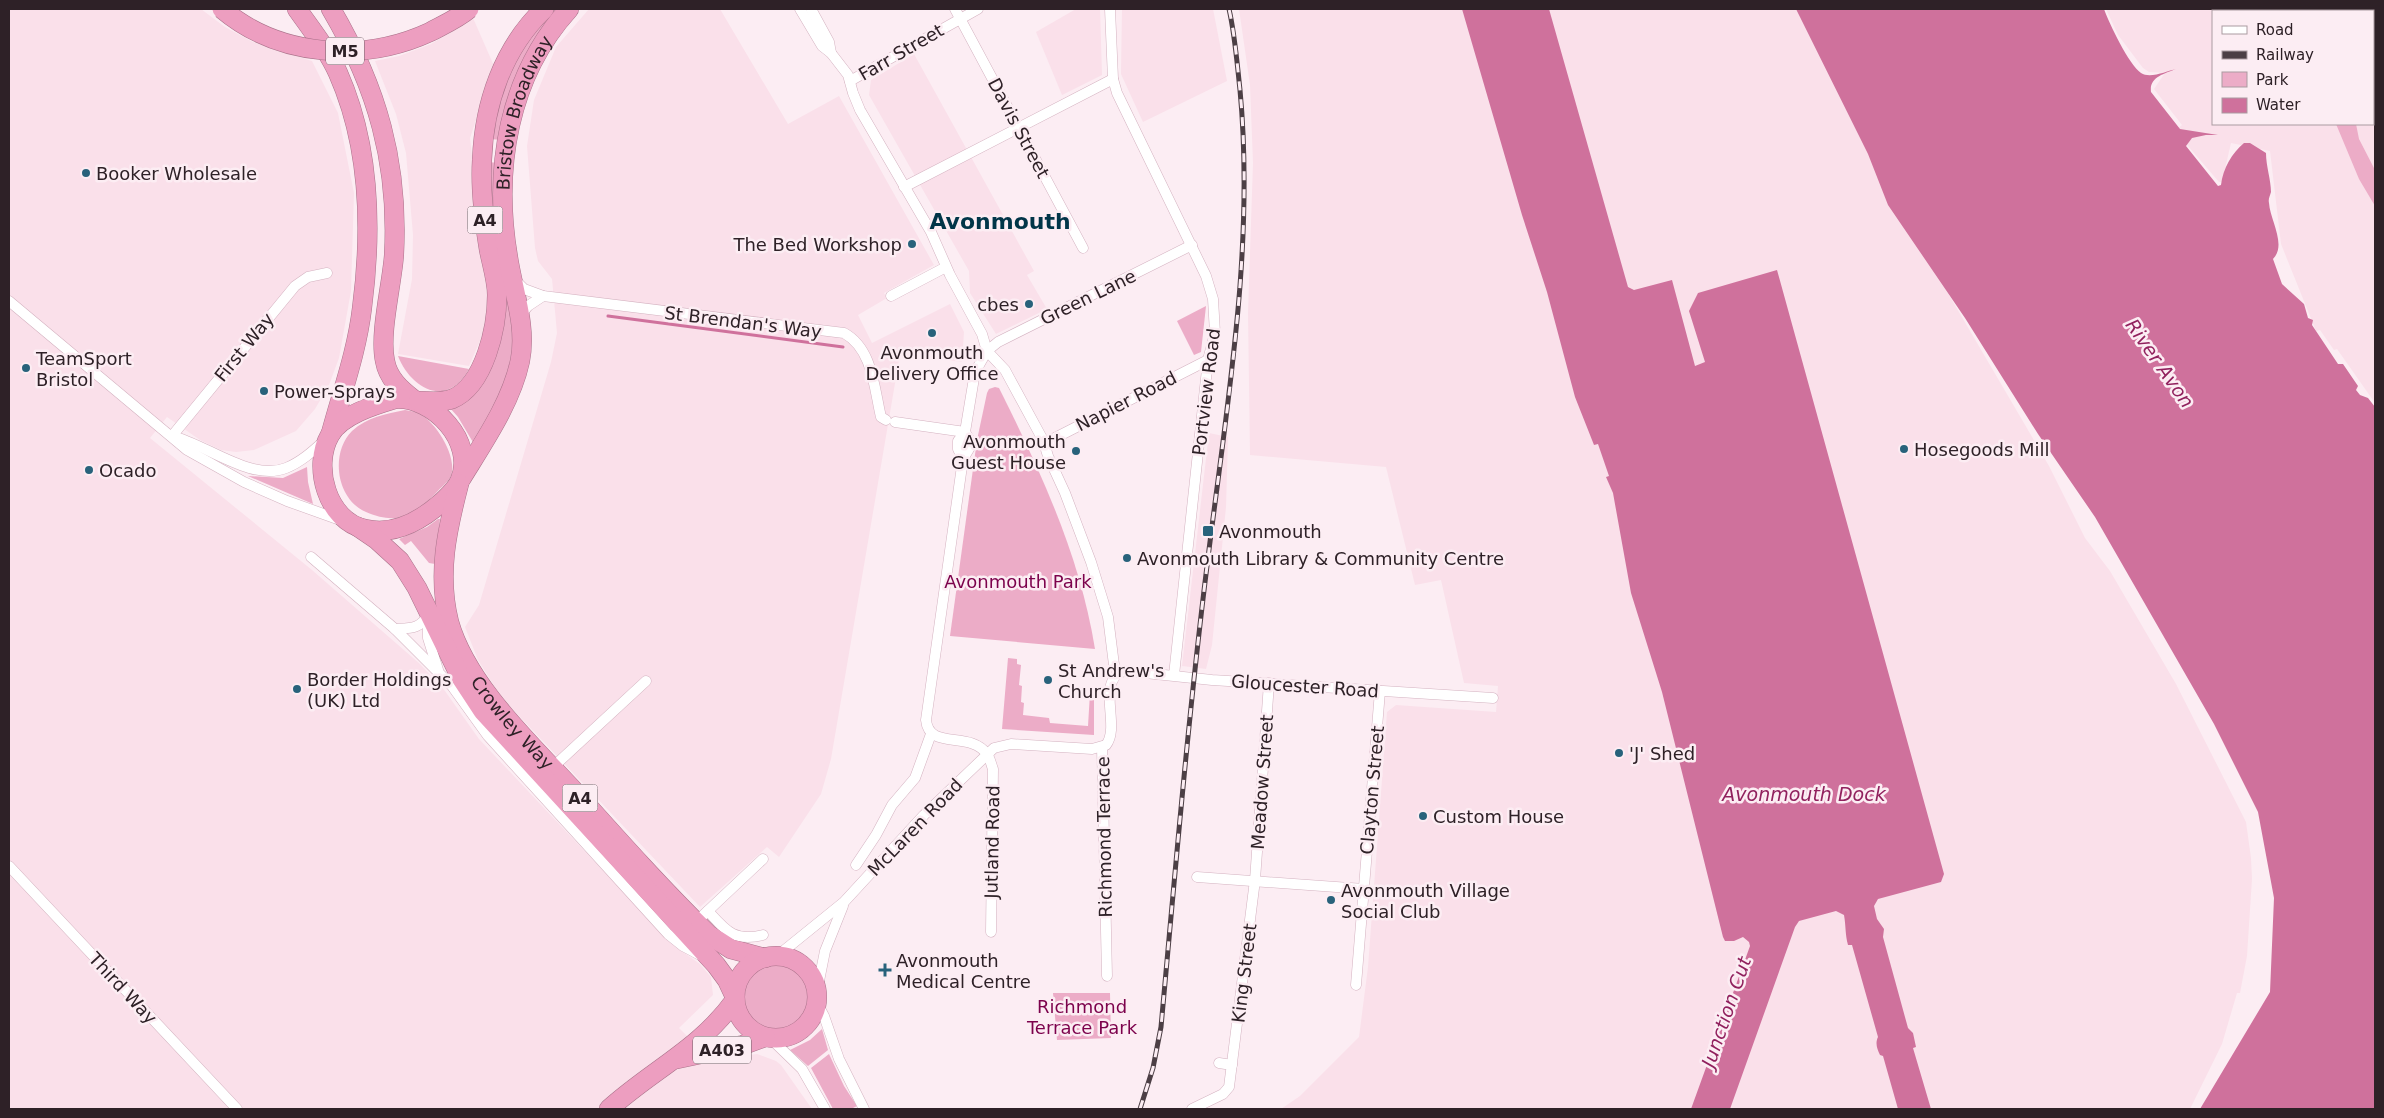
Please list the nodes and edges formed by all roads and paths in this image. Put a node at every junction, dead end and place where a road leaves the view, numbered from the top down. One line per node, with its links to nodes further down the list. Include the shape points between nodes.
1 (222, 9): 4 (highway, M5, bridge, via 274,40 320,51 349,52 412,40)
2 (297, 9): 31 (highway, M5, via 337,71 350,103 366,193 368,236 362,309 354,353)
3 (331, 9): 29 (highway, M5, via 364,71 383,128 394,210 394,255 384,357 392,378)
4 (469, 9)
5 (544, 9): 29 (highway, Bristow Broadway / A4, via 526,29 508,58 490,101 484,133 482,185 485,224 497,294 490,344 478,371 463,392 444,401)
6 (569, 9): 22 (highway, Bristow Broadway / A4, via 553,26 537,52 510,122 503,191 505,242)
7 (800, 9): 13 (street, via 822,46)
8 (811, 9): 13 (street, via 829,42)
9 (955, 9): 12 (street, Davis Street)
10 (978, 9): 12 (street, Farr Street)
11 (1110, 9): 14 (street, Portview Road)
12 (960, 18): 15 (street, Farr Street); 16 (street, Davis Street)
13 (831, 53): 15 (street)
14 (1113, 78): 16 (street); 18 (street, Portview Road, via 1117,93)
15 (850, 81): 17 (street, via 860,110)
16 (1019, 126): 17 (street); 19 (street, Davis Street)
17 (904, 187): 20 (street, via 931,232)
18 (1192, 245): 27 (street, Green Lane, via 998,342); 28 (street, Portview Road, via 1213,299 1215,333)
19 (1083, 248)
20 (946, 267): 24 (street); 27 (street, via 979,327)
21 (327, 272): 32 (street, First Way, via 308,277 295,286)
22 (511, 275): 23 (street, St Brendan's Way, via 524,289); 26 (highway, Bristow Broadway / A4)
23 (542, 296): 26 (street); 30 (street, St Brendan's Way, via 844,333 854,338 868,359 881,417)
24 (891, 296)
25 (9, 301): 32 (street)
26 (520, 316): 34 (highway, Bristow Broadway / A4, via 521,347 513,382)
27 (987, 352): 30 (street, via 975,372); 33 (street, via 1005,370)
28 (1208, 360): 33 (street, Napier Road); 41 (street, Portview Road)
29 (416, 400): 31 (highway, via 395,399 369,407 351,416); 34 (highway, via 435,411 456,437 463,456)
30 (965, 432): 46 (street, via 972,444 963,459 926,720)
31 (330, 435): 32 (street, via 296,463 269,471 243,466 189,440); 35 (highway, via 322,464 323,479 331,502)
32 (172, 436): 35 (street, via 187,450 230,475 287,501)
33 (1045, 443): 40 (street, via 1094,571 1108,618 1114,665)
34 (460, 481): 35 (highway, via 433,510 413,523 376,531); 49 (highway, Crowley Way / A4, via 442,567 450,623 484,690)
35 (355, 526): 37 (highway, Crowley Way / A4, via 400,561 418,588)
36 (311, 557): 38 (street)
37 (428, 614): 38 (street, via 417,628); 39 (street, via 428,638); 61 (highway, Crowley Way / A4, via 460,676 483,711)
38 (395, 630): 39 (street)
39 (439, 673): 61 (street, via 488,736 668,934)
40 (1118, 673): 41 (street, Gloucester Road); 47 (street, Richmond Terrace, via 1110,686 1110,737)
41 (1174, 675): 43 (street, Gloucester Road)
42 (646, 681): 49 (street)
43 (1269, 683): 44 (street, Gloucester Road); 54 (street, Meadow Street)
44 (1380, 691): 45 (street, Gloucester Road); 55 (street, Clayton Street)
45 (1493, 698)
46 (931, 734): 48 (street, via 938,738 969,741); 51 (street, via 915,778 892,805)
47 (1102, 747): 48 (street, McLaren Road, via 1004,744); 62 (street, Richmond Terrace)
48 (987, 754): 56 (street, McLaren Road, via 924,815); 58 (street, Jutland Road, via 993,769)
49 (552, 768): 57 (highway, Crowley Way / A4)
50 (763, 859): 57 (street)
51 (856, 864)
52 (9, 866): 70 (street, Third Way)
53 (1197, 877): 54 (street)
54 (1255, 880): 55 (street); 69 (street, King Street)
55 (1364, 889): 63 (street, Clayton Street)
56 (844, 902): 60 (street, McLaren Road); 65 (street, McLaren Road, via 825,951)
57 (702, 917): 59 (street, via 734,935 746,938); 60 (highway, Crowley Way / A4, via 724,947 747,955)
58 (991, 932)
59 (764, 935)
60 (770, 957): 64 (highway, via 753,963 744,972 737,984); 65 (highway, via 790,959 802,966 814,983)
61 (716, 965): 64 (highway, Crowley Way / A4)
62 (1107, 976)
63 (1356, 986)
64 (735, 999): 66 (highway, via 747,1026); 67 (highway, A403, via 721,1020)
65 (816, 999): 66 (highway, via 813,1014 800,1030 782,1038); 73 (street, via 839,1059)
66 (767, 1037): 67 (highway, A403); 72 (street, via 802,1069)
67 (677, 1059): 71 (highway, A403)
68 (1219, 1063): 69 (street)
69 (1232, 1065): 74 (street, King Street, via 1227,1091)
70 (237, 1109)
71 (609, 1109)
72 (825, 1109)
73 (864, 1109)
74 (1192, 1109)

